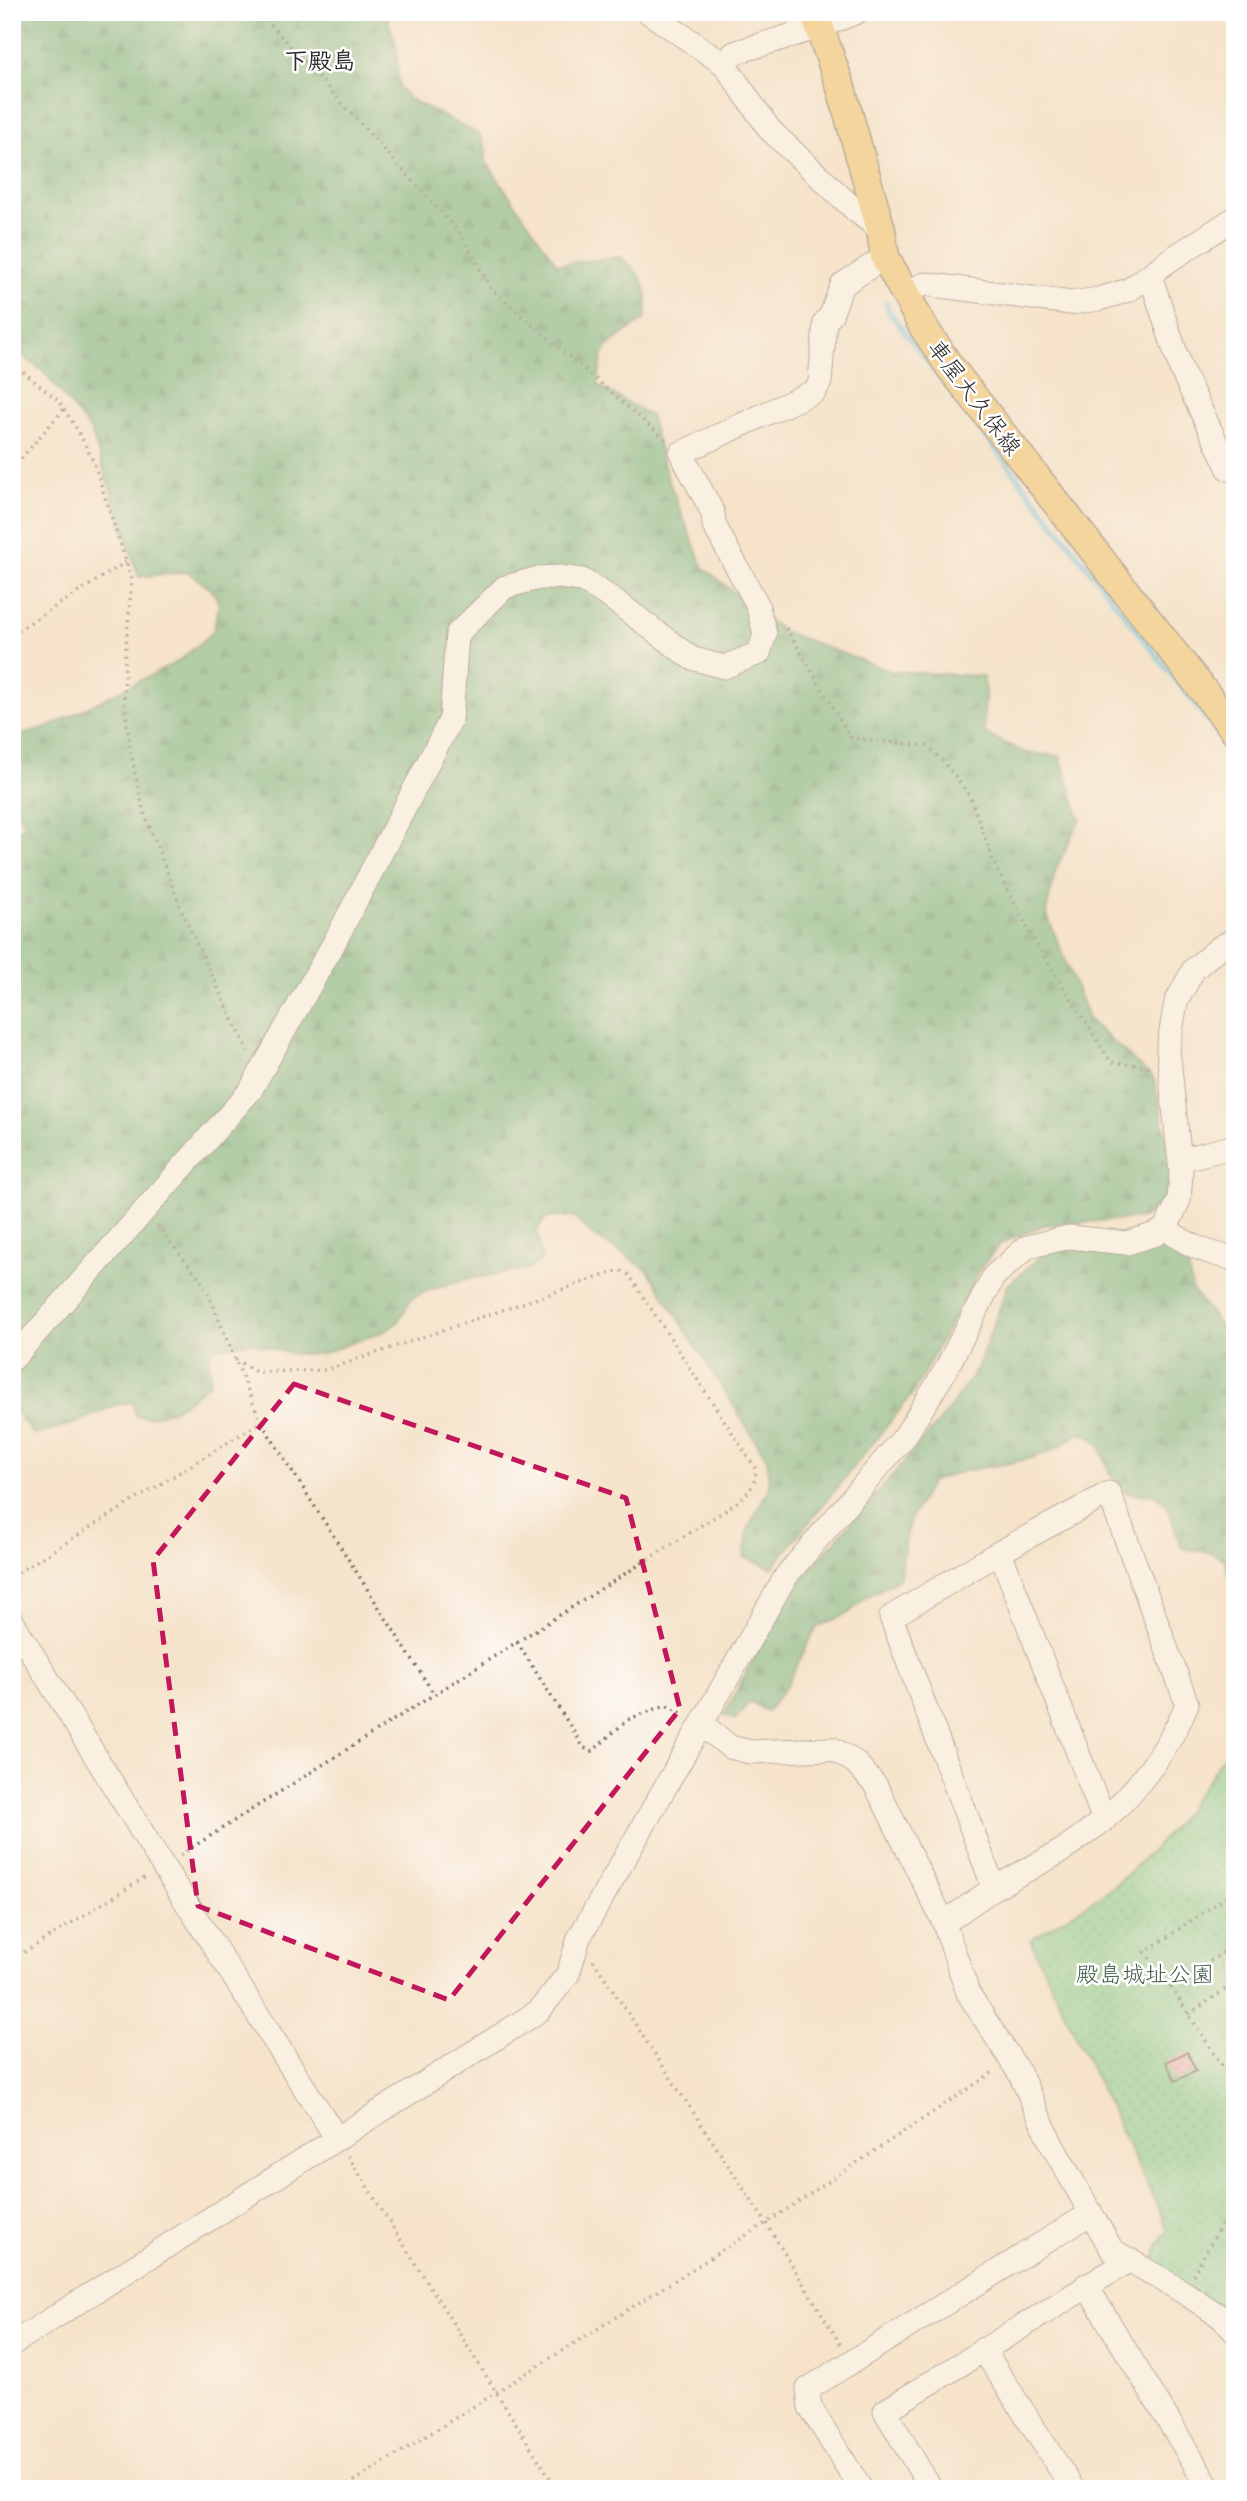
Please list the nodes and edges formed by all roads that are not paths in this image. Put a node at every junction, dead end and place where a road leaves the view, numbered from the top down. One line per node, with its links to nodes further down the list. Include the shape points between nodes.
1 (648, 12): 4 (street)
2 (857, 12): 3 (street)
3 (817, 20): 4 (street, via 734,53); 6 (main road, 車屋大久保線, via 841,88)
4 (724, 64): 6 (street, via 770,130 855,210)
5 (1235, 218): 7 (street)
6 (883, 243): 8 (main road, 車屋大久保線); 16 (street, via 842,285 825,321 820,382 815,391 681,453 757,604 765,634 759,653 724,667 691,659 582,580 539,578 505,587 457,634 451,719 334,943 250,1091)
7 (1150, 275): 8 (street, via 1129,290 1071,303 925,284); 9 (street, via 1181,369 1229,469)
8 (905, 292): 10 (main road, 車屋大久保線, via 950,367)
9 (1234, 470)
10 (1235, 731)
11 (1235, 939): 13 (street, via 1194,969 1176,1002 1168,1049)
12 (1235, 1146): 13 (street)
13 (1180, 1160): 14 (street, via 1179,1200)
14 (1166, 1228): 15 (street, via 1179,1240); 19 (street, via 1127,1242 1069,1237 1027,1247 994,1276 905,1436 786,1576)
15 (1235, 1259)
16 (12, 1360)
17 (1000, 1552): 20 (street); 20 (street, via 1109,1493 1187,1704 1176,1731 1124,1802); 21 (street, via 891,1617)
18 (12, 1621): 23 (street)
19 (702, 1724): 22 (street, via 730,1747 750,1752 832,1749 855,1762 876,1786); 23 (street, via 579,1938 568,1974 539,2011)
20 (1104, 1820): 21 (street, via 1060,1852)
21 (994, 1888): 22 (street)
22 (944, 1923): 24 (street, via 968,1993 1020,2074 1052,2146)
23 (337, 2139): 28 (street)
24 (1091, 2213): 25 (street, via 1112,2250); 30 (street, via 808,2389 810,2407)
25 (1129, 2260): 26 (street); 27 (street, via 1221,2317)
26 (1087, 2285): 29 (street); 33 (street)
27 (1235, 2332)
28 (12, 2344)
29 (984, 2349): 31 (street, via 885,2411); 32 (street)
30 (861, 2489)
31 (931, 2489)
32 (1073, 2489)
33 (1210, 2489)

